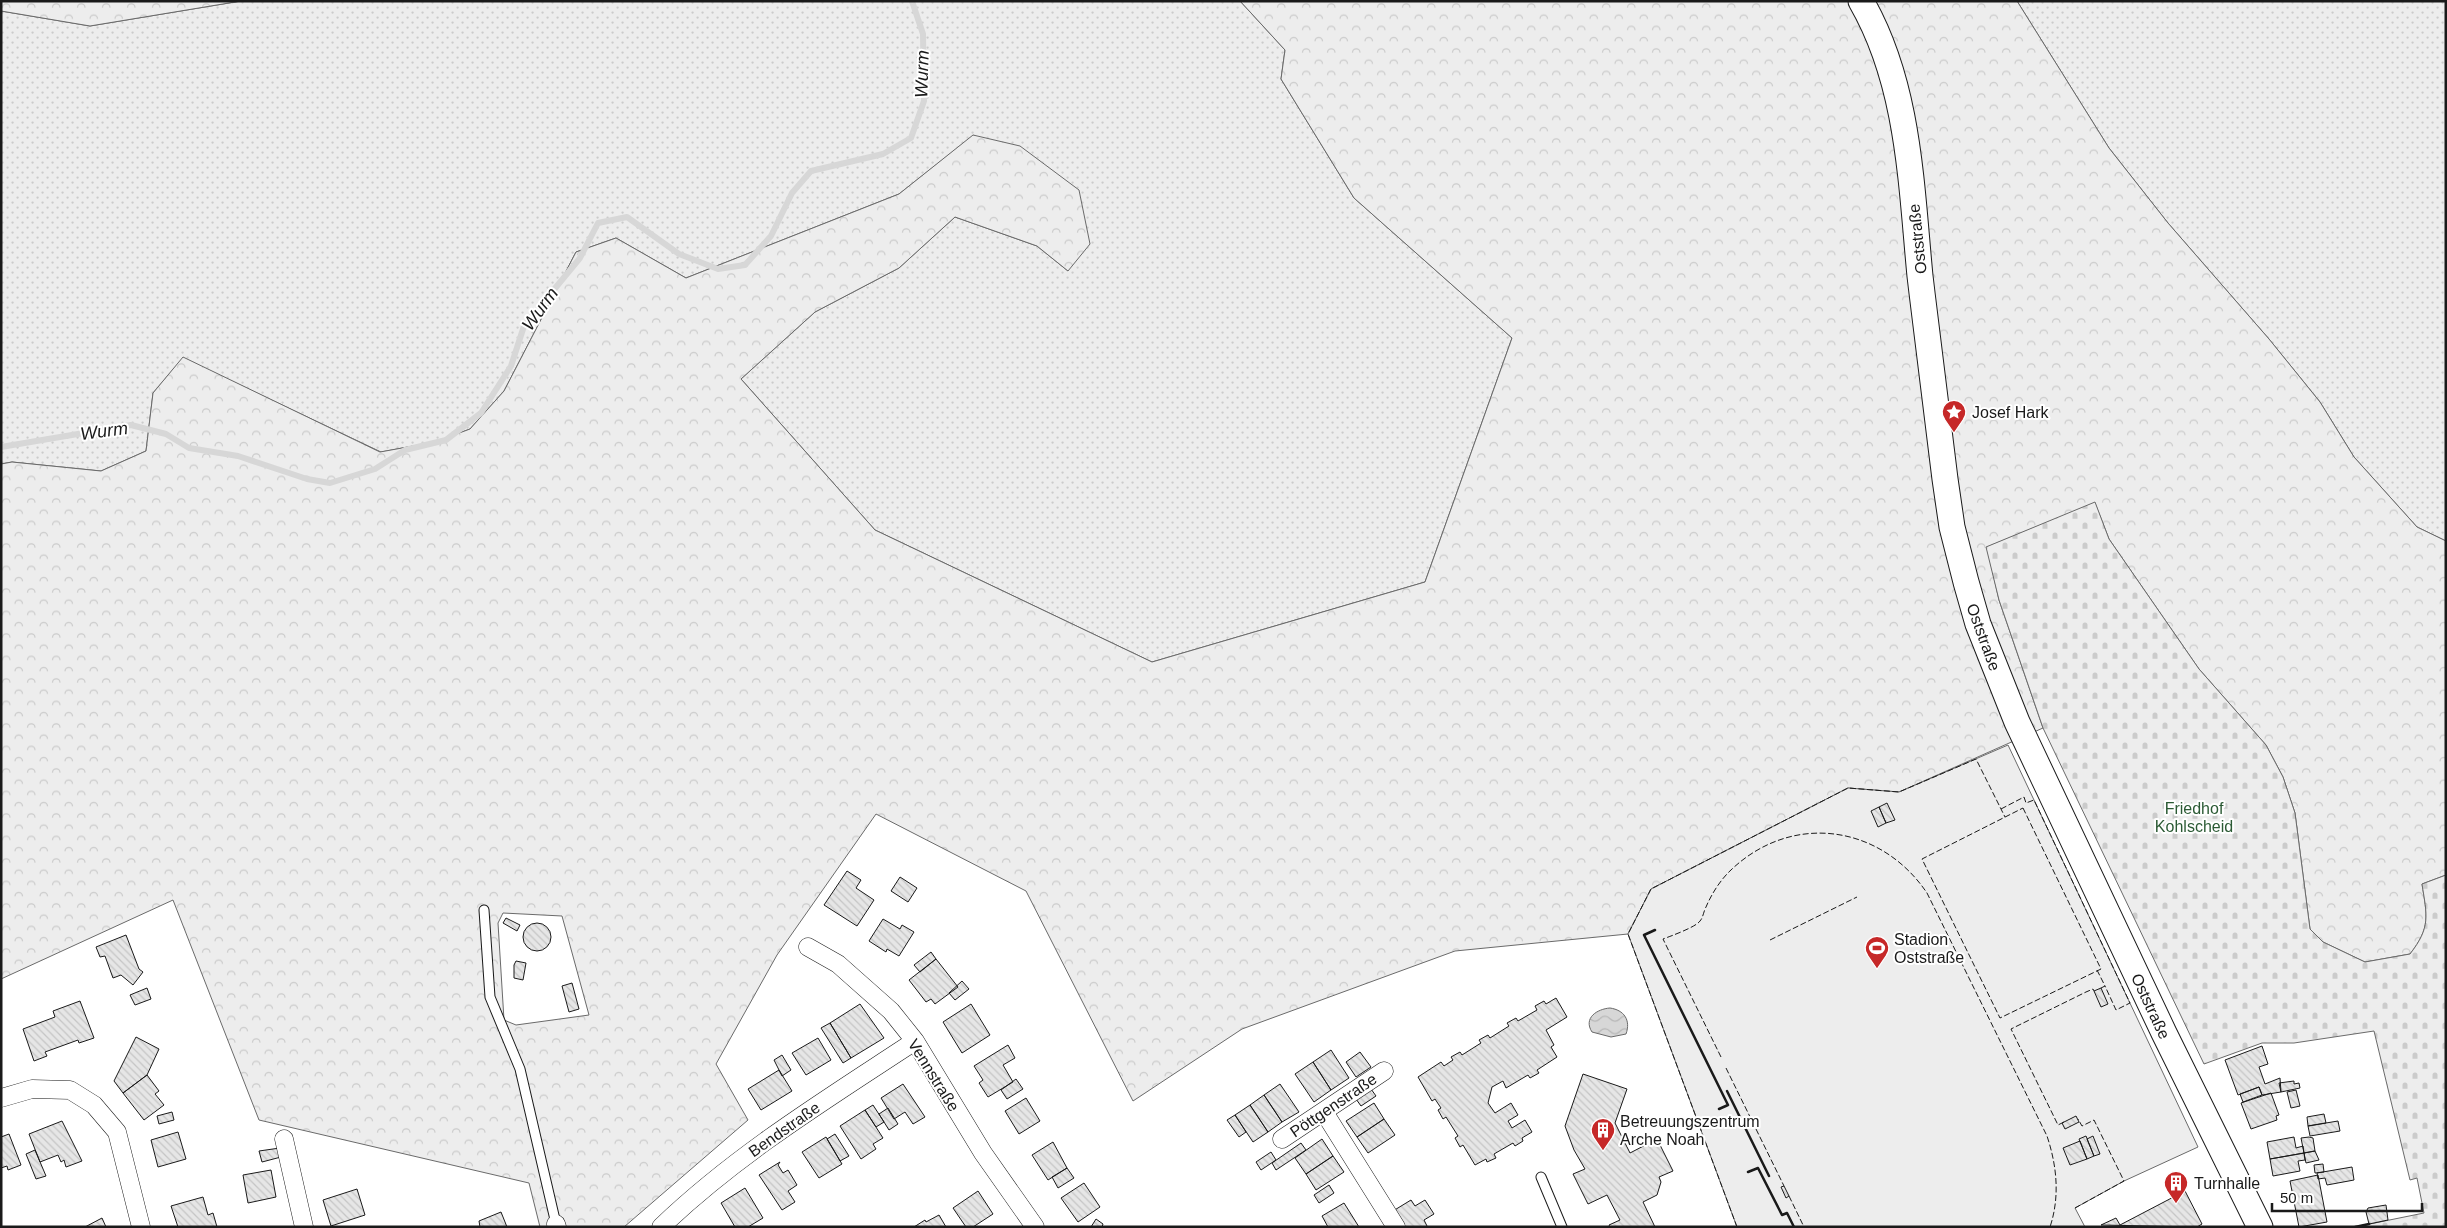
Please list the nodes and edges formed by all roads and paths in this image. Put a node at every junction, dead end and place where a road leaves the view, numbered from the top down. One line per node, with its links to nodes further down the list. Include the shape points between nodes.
1 (1861, 1): 18 (street, Oststraße, via 1889,59 1899,101 1945,479 1954,536 1978,624 2017,722)
2 (484, 910): 12 (lane, via 490,998 520,1069)
3 (808, 947): 4 (street, Vennstraße, via 838,964 866,986)
4 (915, 1041): 11 (street, Vennstraße); 15 (street, Bendstraße, via 749,1152 692,1197)
5 (1384, 1071): 7 (street, Pöttgenstraße)
6 (1, 1098): 13 (street, via 32,1088 70,1090 94,1105 117,1132)
7 (1324, 1112): 9 (street, Pöttgenstraße); 16 (street)
8 (284, 1139): 14 (street)
9 (1282, 1139)
10 (1541, 1177): 17 (lane)
11 (1029, 1225)
12 (556, 1226)
13 (141, 1227)
14 (304, 1227)
15 (661, 1227)
16 (1396, 1227)
17 (1562, 1227)
18 (2260, 1227)

